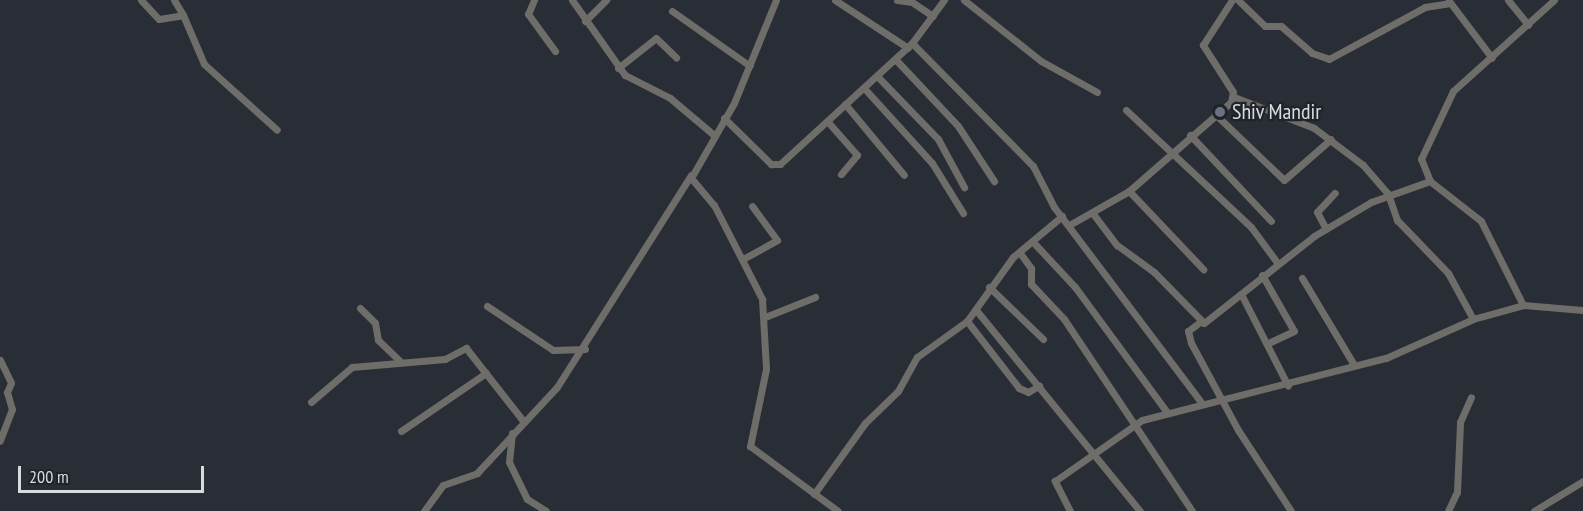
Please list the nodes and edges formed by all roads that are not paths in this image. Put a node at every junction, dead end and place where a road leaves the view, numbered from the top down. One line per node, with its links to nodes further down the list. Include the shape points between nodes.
1 (141, 0): 18 (street, via 159,20)
2 (174, 0): 18 (street)
3 (534, 0): 23 (street, via 528,14)
4 (572, 0): 20 (street)
5 (606, 0): 20 (street)
6 (776, 0): 27 (street)
7 (835, 0): 22 (street)
8 (897, 0): 19 (street, via 912,2)
9 (944, 0): 19 (street)
10 (964, 0): 31 (street, via 1041,61)
11 (1232, 0): 32 (street, via 1203,45)
12 (1238, 0): 16 (street, via 1265,26 1281,26 1312,53 1329,59)
13 (1508, 0): 21 (street)
14 (1554, 0): 21 (street)
15 (1449, 1): 16 (street); 25 (street)
16 (1423, 4)
17 (672, 11): 27 (street)
18 (183, 15): 38 (street, via 204,64)
19 (933, 16): 22 (street)
20 (585, 21): 28 (street)
21 (1528, 25): 25 (street)
22 (910, 45): 26 (street); 55 (street, via 1027,159)
23 (555, 51)
24 (676, 57): 28 (street, via 656,38)
25 (1492, 58): 47 (street, via 1466,77 1442,108 1421,159)
26 (897, 61): 29 (street); 46 (street, via 958,126)
27 (750, 66): 36 (street)
28 (618, 68): 39 (street, via 670,98)
29 (879, 78): 30 (street); 48 (street, via 938,139)
30 (864, 88): 33 (street); 53 (street, via 932,163)
31 (1097, 92)
32 (1234, 97): 35 (street); 41 (street)
33 (845, 105): 37 (street); 45 (street)
34 (1126, 110): 42 (street)
35 (1215, 114): 40 (street); 41 (street, via 1284,180)
36 (724, 118): 37 (street, via 775,166); 39 (street)
37 (828, 122): 43 (street, via 856,154)
38 (277, 130)
39 (714, 135): 44 (street)
40 (1191, 135): 42 (street); 56 (street)
41 (1331, 139): 51 (street)
42 (1171, 153): 49 (street); 62 (street, via 1251,227)
43 (841, 174)
44 (691, 175): 61 (street, via 714,205); 80 (street, via 627,270)
45 (904, 175)
46 (994, 181)
47 (1430, 181): 51 (street); 69 (street, via 1481,221)
48 (964, 187)
49 (1129, 191): 54 (street); 63 (street)
50 (1335, 193): 58 (street, via 1317,212)
51 (1388, 194): 58 (street); 75 (street, via 1397,220 1448,273)
52 (752, 206): 61 (street, via 777,240)
53 (963, 213)
54 (1094, 215): 57 (street); 77 (street, via 1112,240 1154,272)
55 (1062, 216): 57 (street); 59 (street)
56 (1271, 221)
57 (1071, 224): 90 (street)
58 (1326, 229): 62 (street)
59 (1033, 242): 60 (street); 91 (street, via 1081,295)
60 (1020, 253): 66 (street); 93 (street, via 1031,268 1031,284 1064,319)
61 (743, 259): 74 (street)
62 (1276, 261): 64 (street)
63 (1203, 269)
64 (1262, 275): 67 (street); 79 (street, via 1294,331)
65 (1302, 278): 83 (street)
66 (989, 287): 72 (street); 78 (street)
67 (1241, 294): 77 (street); 79 (street)
68 (815, 297): 74 (street)
69 (1523, 305): 73 (street); 75 (street)
70 (487, 306): 80 (street, via 553,350)
71 (360, 308): 82 (street, via 375,323 378,340)
72 (976, 310): 76 (street); 85 (street)
73 (1583, 310)
74 (765, 317): 99 (street, via 766,369 750,446)
75 (1473, 319): 83 (street, via 1404,351)
76 (967, 321): 85 (street, via 1019,388 1028,392); 99 (street, via 917,357 898,391 865,423)
77 (1200, 322): 88 (street, via 1188,336)
78 (1043, 339)
79 (1270, 342): 86 (street)
80 (585, 349): 92 (street)
81 (0, 360): 96 (street, via 11,383 7,392 12,409)
82 (400, 361): 84 (street, via 445,359 465,348); 89 (street, via 344,370)
83 (1354, 365): 86 (street)
84 (486, 373): 92 (street); 94 (street)
85 (1039, 386): 97 (street)
86 (1288, 386): 88 (street)
87 (1471, 397): 107 (street, via 1460,422 1457,492)
88 (1219, 399): 90 (street); 106 (street)
89 (311, 402)
90 (1201, 402): 91 (street)
91 (1166, 411): 93 (street)
92 (524, 422): 95 (street)
93 (1136, 423): 97 (street); 105 (street)
94 (401, 431)
95 (512, 433): 100 (street, via 477,473 443,485); 101 (street, via 509,462 527,499)
96 (0, 441)
97 (1092, 454): 103 (street, via 1055,481); 104 (street)
98 (1583, 481): 108 (street)
99 (814, 494): 102 (street)
100 (424, 511)
101 (546, 511)
102 (838, 511)
103 (1070, 511)
104 (1140, 511)
105 (1192, 511)
106 (1291, 511)
107 (1448, 511)
108 (1534, 511)

